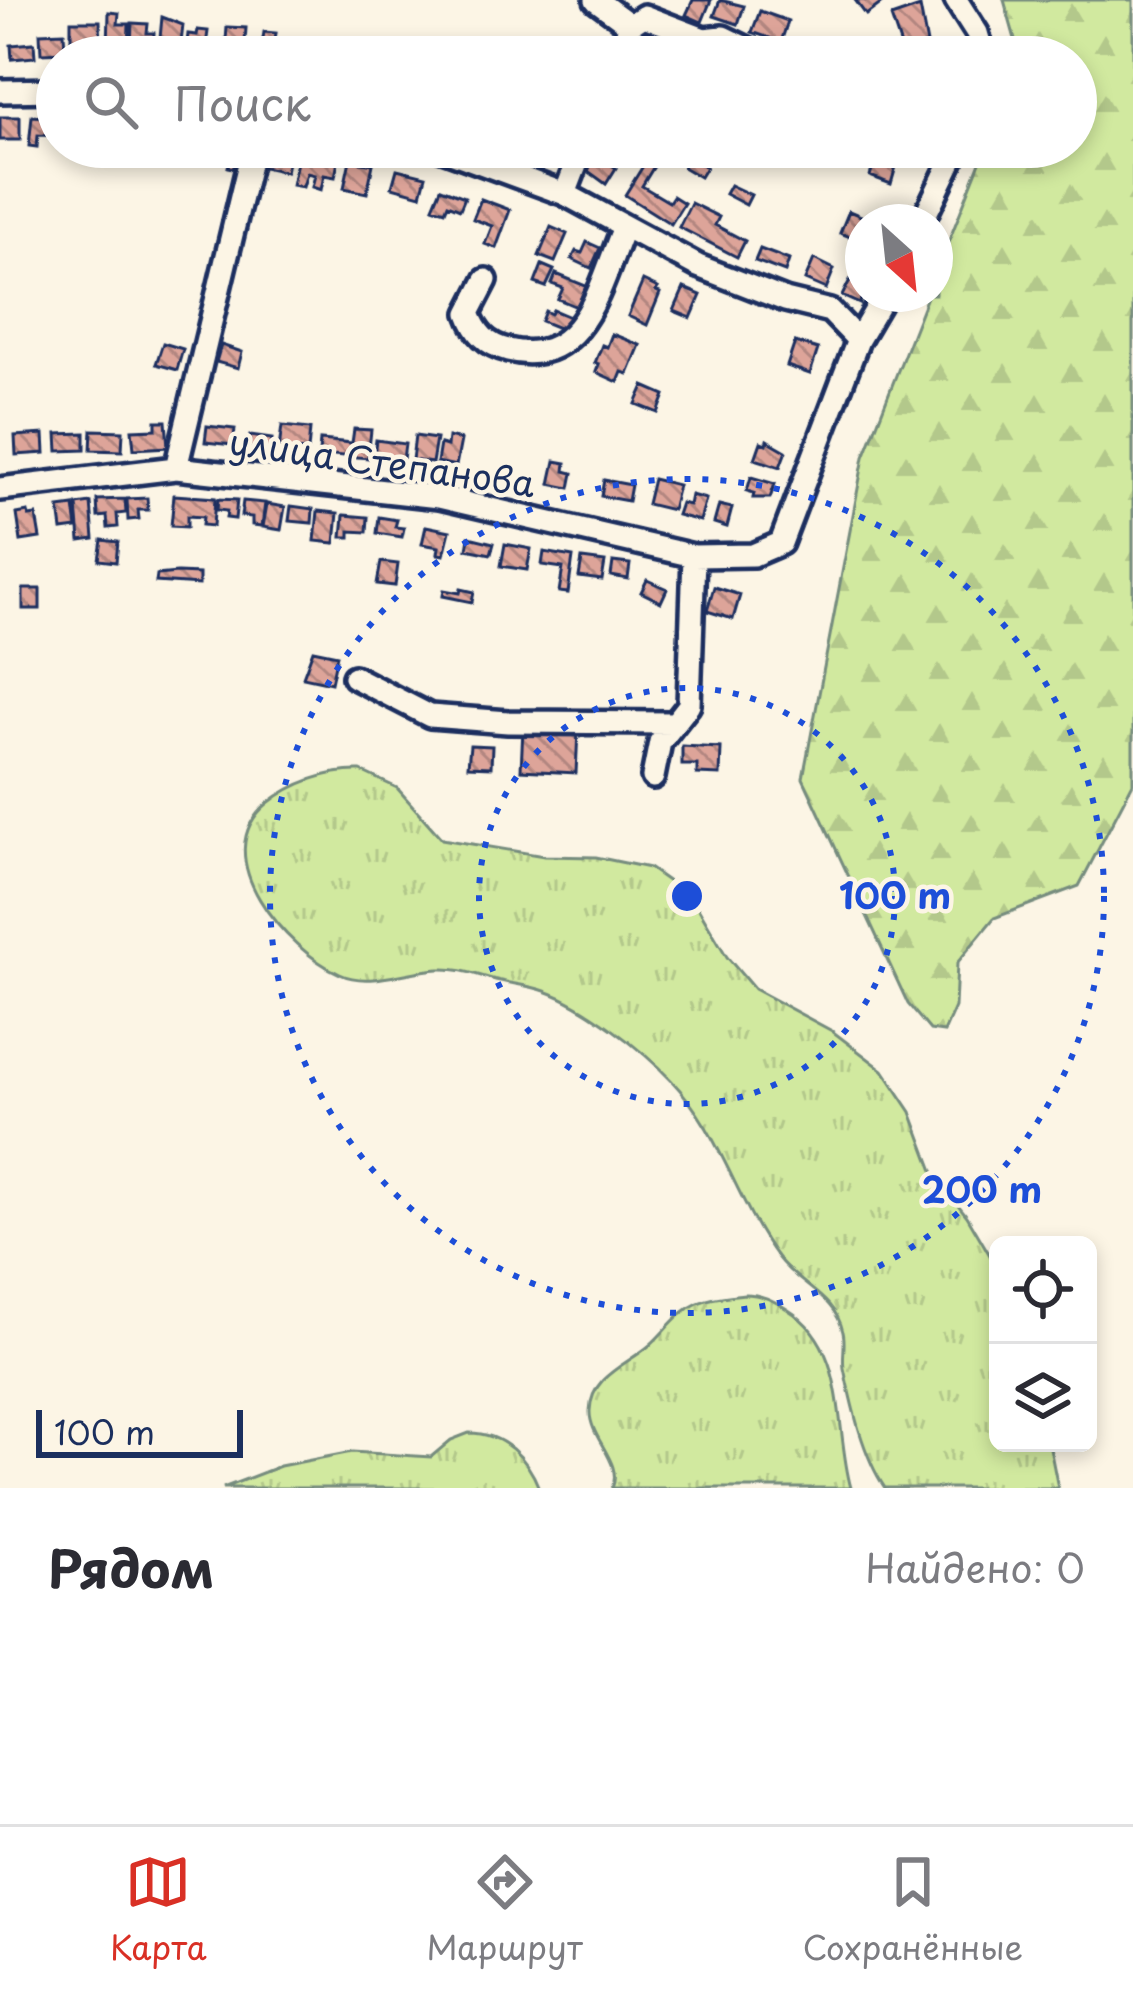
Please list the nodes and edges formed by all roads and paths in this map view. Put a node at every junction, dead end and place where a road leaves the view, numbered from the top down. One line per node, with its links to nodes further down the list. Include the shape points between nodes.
1 (596, 0): 3 (street)
2 (956, 0): 6 (street)
3 (631, 26): 4 (street); 5 (street, via 644,16)
4 (627, 36)
5 (699, 36)
6 (977, 36)
7 (36, 90): 8 (street)
8 (0, 91)
9 (248, 168): 21 (street)
10 (494, 168): 13 (street)
11 (575, 168): 13 (street)
12 (948, 168): 14 (street)
13 (565, 194): 15 (street)
14 (931, 204)
15 (624, 227): 16 (street, via 581,329 546,352 484,340 470,313); 17 (street, via 698,266)
16 (486, 280)
17 (830, 311): 18 (street); 20 (street)
18 (845, 312)
19 (874, 312): 20 (street)
20 (858, 340): 23 (street, улица Степанова, via 781,543 753,555)
21 (176, 468): 22 (street, улица Степанова); 23 (street, улица Степанова, via 439,497)
22 (0, 489)
23 (694, 556): 25 (street, via 689,705)
24 (354, 677): 25 (street, via 430,716)
25 (675, 723): 26 (street, via 660,742)
26 (652, 777)

